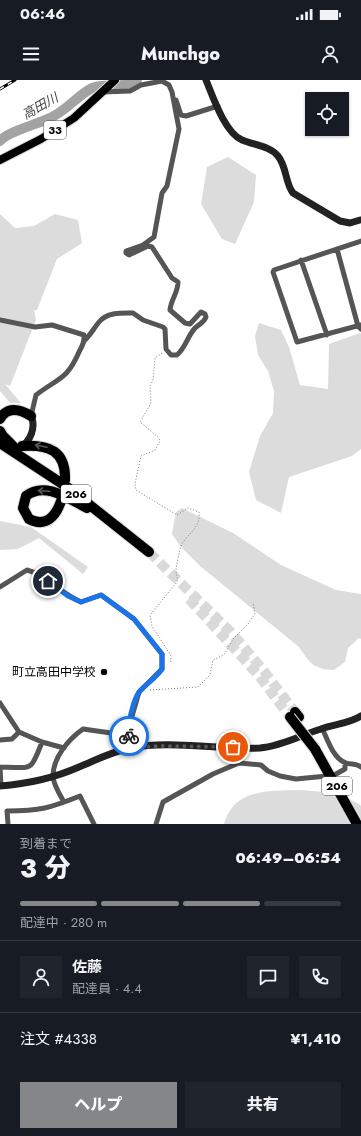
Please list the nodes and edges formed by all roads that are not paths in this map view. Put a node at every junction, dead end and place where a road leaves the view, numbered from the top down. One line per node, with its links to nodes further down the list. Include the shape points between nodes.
1 (206, 80): 5 (street)
2 (114, 81): 3 (main road, 33)
3 (103, 91): 4 (street, via 130,91 141,85 162,81); 6 (main road, 33, via 74,118 41,140)
4 (172, 92): 5 (street, via 180,115 186,116); 14 (street, via 179,129 167,186 162,193 154,237 144,245 126,251 129,255 148,246 152,247 172,278 178,282 178,290 170,304 170,310 185,323 190,324 201,312 206,317 195,328 184,349 177,355 171,355 166,350 164,329 133,313 105,316)
5 (218, 106): 7 (street, via 232,133 277,155 293,193 340,221)
6 (0, 160)
7 (360, 221)
8 (361, 241): 9 (street)
9 (337, 249): 10 (street); 12 (street)
10 (301, 260): 13 (street); 13 (street, via 273,272 294,335 297,342)
11 (0, 320): 14 (street, via 35,327 52,324 84,335)
12 (360, 326): 13 (street)
13 (327, 335)
14 (85, 340): 15 (street, via 73,367 36,395)
15 (31, 416): 16 (highway, via 14,409 4,414); 19 (street, via 34,426)
16 (0, 420)
17 (0, 430): 21 (highway, via 10,443)
18 (0, 443): 21 (highway, 206)
19 (21, 446): 21 (highway, one-way to 19, via 64,463 55,452 44,446)
20 (0, 447): 23 (highway, 206)
21 (66, 484): 23 (highway, 206, via 147,554)
22 (61, 501): 23 (highway, one-way to 22, via 47,490 39,490 26,496 23,508 29,519 39,523 51,520)
23 (92, 511)
24 (0, 586): 29 (street, via 27,570 38,573 68,596 81,602 101,595 134,619 162,654 162,669 139,692)
25 (0, 703): 30 (street)
26 (295, 715): 36 (highway, 206)
27 (361, 716): 28 (street, via 348,723)
28 (322, 728): 35 (street, via 282,744); 38 (street, via 333,751)
29 (128, 730): 33 (street, via 111,734 83,729 72,737); 34 (street)
30 (19, 732): 31 (street, via 12,739); 32 (street)
31 (0, 740)
32 (42, 742): 33 (street); 39 (street, via 34,764 28,768)
33 (64, 748): 43 (street, via 55,766)
34 (132, 748): 35 (street); 43 (street, via 102,756)
35 (248, 748): 37 (street)
36 (316, 749): 46 (highway, 206); 50 (highway, 206)
37 (239, 763): 42 (street, via 262,765 280,776 296,779); 49 (street, via 171,796 163,802)
38 (345, 763): 40 (street); 41 (street, via 345,769)
39 (0, 767): 44 (street)
40 (361, 767)
41 (336, 774)
42 (327, 776)
43 (53, 777): 44 (street); 45 (street)
44 (0, 786)
45 (64, 802): 47 (street, via 47,809 7,811); 48 (street, via 80,796)
46 (361, 820)
47 (8, 824)
48 (94, 824)
49 (156, 824)
50 (358, 824)

